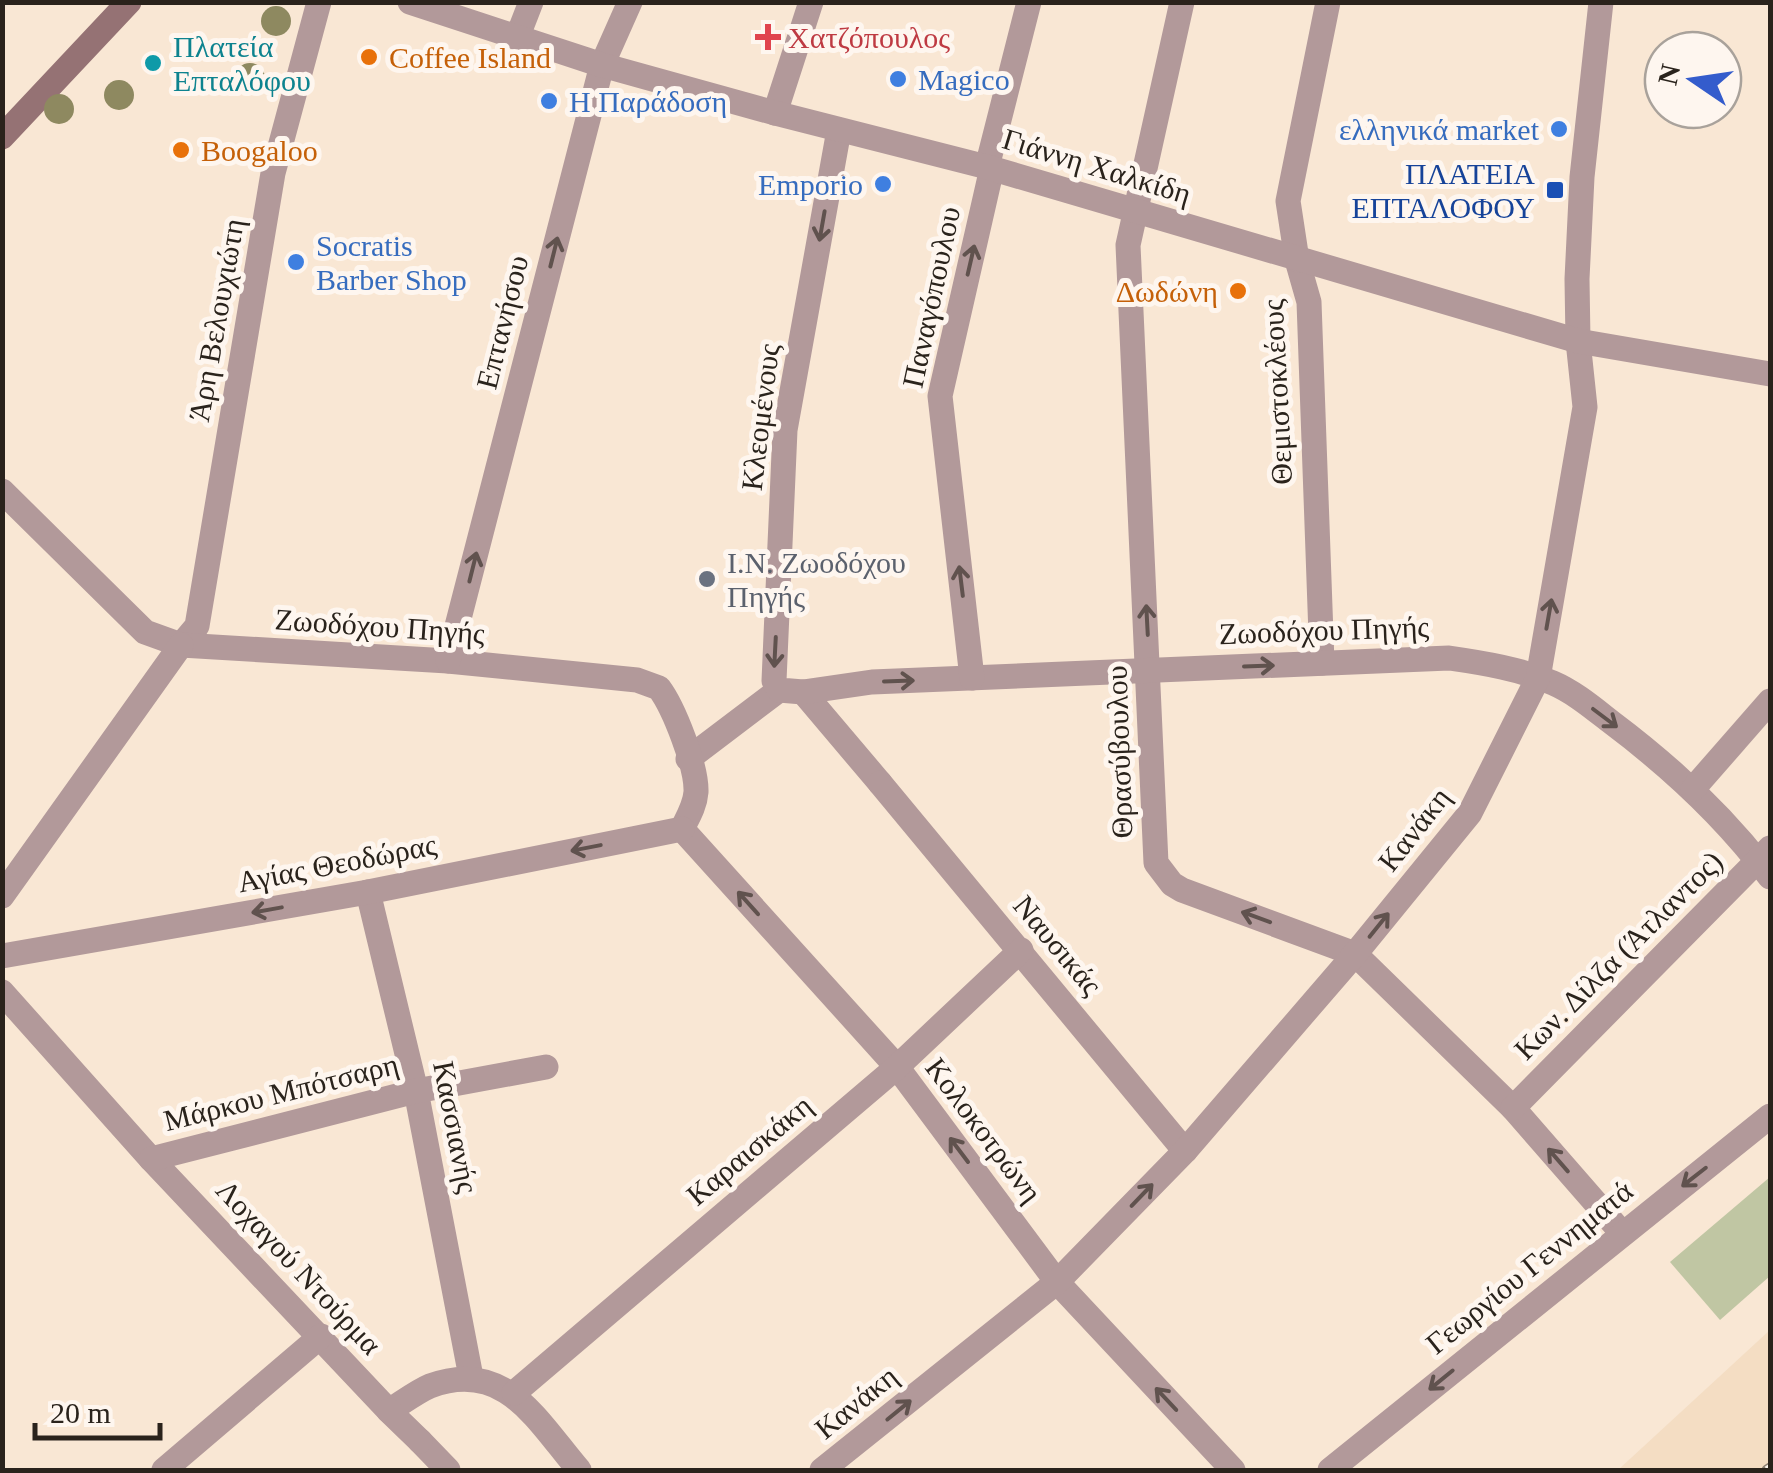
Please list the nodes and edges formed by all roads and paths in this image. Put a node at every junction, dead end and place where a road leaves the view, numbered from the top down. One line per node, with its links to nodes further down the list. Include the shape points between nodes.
1 (130, 2): 15 (main road)
2 (319, 2): 22 (street, Άρη Βελουχιώτη, via 273,173 197,626)
3 (410, 2): 11 (street, Γιάννη Χαλκίδη)
4 (531, 2): 11 (street)
5 (630, 2): 12 (street, Επτανήσου)
6 (811, 2): 13 (street)
7 (1029, 2): 16 (street, Παναγόπουλου)
8 (1182, 2): 17 (street, Θρασύβουλου)
9 (1328, 2): 18 (street, Θεμιστοκλέους, via 1288,201)
10 (1601, 2): 19 (street, Κανάκη, via 1582,177)
11 (516, 38): 12 (street, Γιάννη Χαλκίδη)
12 (602, 64): 13 (street, Γιάννη Χαλκίδη); 23 (street, Επτανήσου, one-way to 12)
13 (775, 113): 14 (street, Γιάννη Χαλκίδη)
14 (839, 130): 16 (street, Γιάννη Χαλκίδη); 28 (street, Κλεομένους, one-way to 28, via 785,430 774,681)
15 (2, 137)
16 (990, 168): 17 (street, Γιάννη Χαλκίδη); 26 (street, Παναγόπουλου, one-way to 16, via 940,396)
17 (1134, 211): 18 (street, Γιάννη Χαλκίδη); 25 (street, Θρασύβουλου, one-way to 17, via 1128,245)
18 (1297, 260): 19 (street, Γιάννη Χαλκίδη); 24 (street, Θεμιστοκλέους, via 1310,302)
19 (1578, 341): 20 (street, Γιάννη Χαλκίδη); 27 (street, Κανάκη, one-way to 19, via 1585,406)
20 (1770, 374)
21 (2, 491): 22 (street, Ζωοδόχου Πηγής, via 145,632)
22 (180, 646): 23 (street, Ζωοδόχου Πηγής); 35 (street, Άρη Βελουχιώτη)
23 (448, 661): 30 (street, Ζωοδόχου Πηγής, via 648,683 666,697)
24 (1322, 663): 25 (street, Ζωοδόχου Πηγής, one-way to 24); 27 (street, Ζωοδόχου Πηγής, via 1449,658)
25 (1150, 670): 26 (street, Ζωοδόχου Πηγής); 37 (street, Θρασύβουλου, one-way to 25, via 1182,890 1162,874 1154,850)
26 (972, 678): 28 (street, Ζωοδόχου Πηγής, one-way to 26)
27 (1538, 678): 31 (street, Ζωοδόχου Πηγής, one-way to 31, via 1587,704); 37 (street, Κανάκη, one-way to 27, via 1470,814)
28 (791, 691): 30 (street); 36 (street, Ναυσικάς, via 880,783)
29 (1770, 701): 31 (street)
30 (688, 759): 32 (street, Ζωοδόχου Πηγής, via 696,790)
31 (1693, 789): 33 (street, Ζωοδόχου Πηγής)
32 (682, 829): 34 (street, Αγίας Θεοδώρας, one-way to 34); 40 (street, Κολοκοτρώνη, one-way to 32)
33 (1766, 862): 43 (street, Κων. Δίλζα (Άτλαντος))
34 (368, 892): 38 (street, Αγίας Θεοδώρας, one-way to 38); 42 (street, Κασσιανής)
35 (2, 896)
36 (1021, 950): 40 (street, Καραισκάκη); 45 (street, Ναυσικάς)
37 (1355, 954): 43 (street, Θρασύβουλου); 45 (street, Κανάκη)
38 (2, 956)
39 (2, 992): 46 (street, Λοχαγού Ντούρμα)
40 (897, 1067): 48 (street, Κολοκοτρώνη, one-way to 40); 51 (street, Καραισκάκη)
41 (546, 1068): 42 (street, Μάρκου Μπότσαρη)
42 (416, 1091): 46 (street, Μάρκου Μπότσαρη); 50 (street, Κασσιανής)
43 (1513, 1108): 47 (street, Θρασύβουλου, one-way to 43)
44 (1770, 1116): 47 (street, Γεωργίου Γεννηματά, one-way to 47)
45 (1185, 1151): 48 (street, Κανάκη, one-way to 45)
46 (150, 1158): 49 (street, Λοχαγού Ντούρμα)
47 (1622, 1233): 58 (street, Γεωργίου Γεννηματά, one-way to 58)
48 (1057, 1282): 56 (street, Κανάκη, one-way to 48); 57 (street, Κολοκοτρώνη, one-way to 48)
49 (321, 1336): 52 (street, Λοχαγού Ντούρμα); 53 (street)
50 (471, 1377): 51 (street); 52 (street, via 429,1386)
51 (514, 1393): 55 (street)
52 (390, 1411): 54 (street, Λοχαγού Ντούρμα)
53 (164, 1470)
54 (448, 1470)
55 (579, 1470)
56 (822, 1470)
57 (1233, 1470)
58 (1330, 1470)

